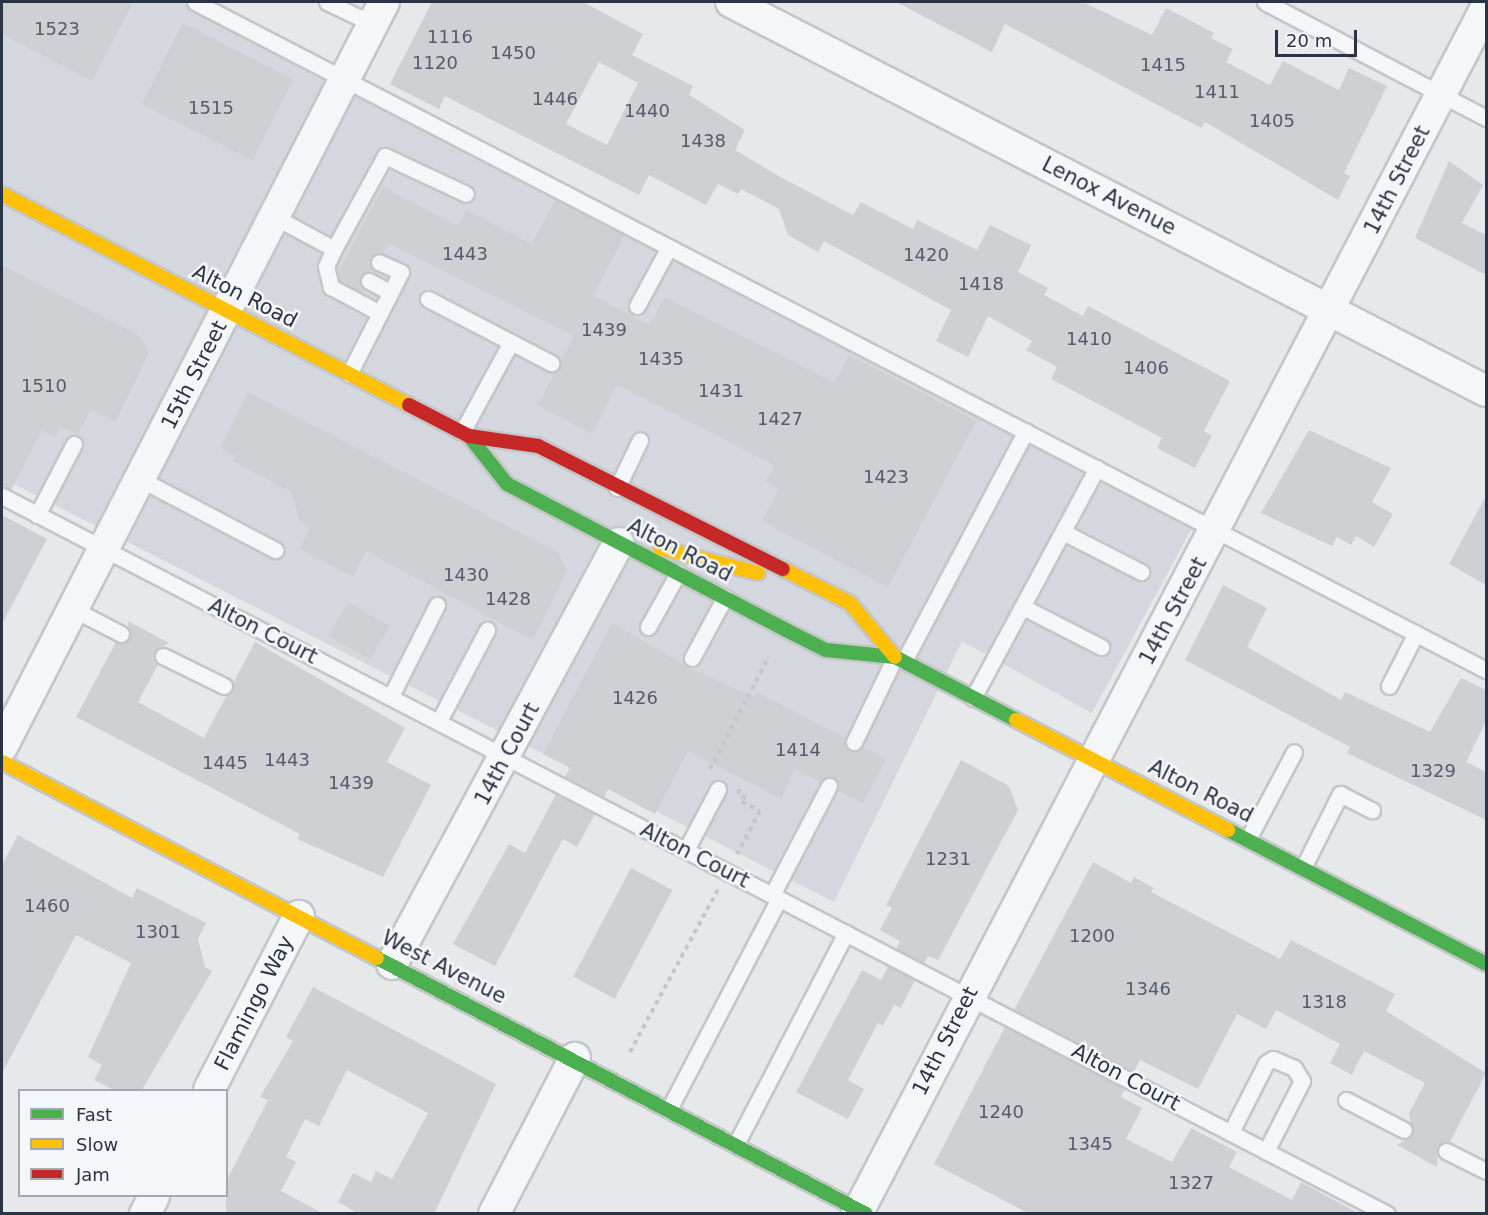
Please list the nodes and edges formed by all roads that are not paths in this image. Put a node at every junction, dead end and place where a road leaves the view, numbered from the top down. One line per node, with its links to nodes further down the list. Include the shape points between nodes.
1 (195, 2): 7 (lane)
2 (327, 2): 6 (lane)
3 (731, 2): 20 (street, Lenox Avenue)
4 (1265, 2): 8 (lane)
5 (1486, 8): 8 (street, 14th Street)
6 (379, 13): 7 (street, 15th Street)
7 (345, 79): 12 (street, 15th Street); 13 (lane)
8 (1442, 94): 9 (lane); 20 (street, 14th Street)
9 (1486, 118)
10 (2, 194): 21 (main road, Alton Road)
11 (466, 194): 14 (lane, via 385,156)
12 (274, 217): 14 (lane); 21 (street, 15th Street)
13 (669, 247): 19 (lane); 27 (lane)
14 (339, 253): 22 (lane, via 326,278 331,288)
15 (379, 261): 17 (lane, via 401,272)
16 (369, 281): 17 (lane)
17 (390, 292): 22 (lane)
18 (428, 299): 23 (lane)
19 (637, 306)
20 (1330, 310): 26 (street, Lenox Avenue); 39 (street, 14th Street)
21 (227, 311): 25 (main road, Alton Road); 32 (street, 15th Street)
22 (380, 313): 25 (lane)
23 (511, 342): 24 (lane); 28 (lane)
24 (551, 363)
25 (348, 374): 28 (main road, Alton Road)
26 (1486, 391)
27 (1026, 431): 31 (lane); 58 (lane)
28 (466, 434): 33 (main road, Alton Road); 36 (main road, Alton Road, via 538,446)
29 (640, 440): 36 (lane)
30 (74, 444): 38 (lane)
31 (1097, 468): 39 (lane); 40 (lane)
32 (140, 479): 42 (street, 15th Street); 43 (lane)
33 (514, 487): 34 (main road); 41 (main road, Alton Road)
34 (545, 487)
35 (586, 488): 36 (main road)
36 (617, 488): 46 (main road, Alton Road)
37 (2, 496): 38 (lane, Alton Court)
38 (37, 515): 42 (lane, Alton Court)
39 (1216, 530): 53 (lane); 69 (street, 14th Street)
40 (1063, 532): 44 (lane); 49 (lane)
41 (619, 543): 45 (main road, Alton Road); 46 (main road); 68 (street, 14th Court)
42 (104, 549): 50 (street, 15th Street); 62 (lane, Alton Court)
43 (275, 550)
44 (1141, 572)
45 (678, 573): 47 (main road, Alton Road); 51 (lane)
46 (814, 587): 58 (main road, Alton Road, via 850,603)
47 (724, 597): 57 (lane); 58 (main road, Alton Road, via 826,650)
48 (437, 605): 62 (lane)
49 (1023, 607): 55 (lane); 63 (lane)
50 (73, 609): 54 (lane); 66 (street, 15th Street)
51 (648, 627)
52 (487, 630): 64 (lane)
53 (1416, 633): 59 (lane); 61 (lane)
54 (121, 634)
55 (1101, 647)
56 (163, 656): 60 (lane)
57 (692, 658)
58 (900, 659): 63 (main road, Alton Road); 65 (lane)
59 (1486, 670)
60 (224, 686)
61 (1389, 686)
62 (391, 696): 64 (lane, Alton Court)
63 (973, 698): 69 (main road, Alton Road)
64 (439, 721): 68 (lane, Alton Court)
65 (854, 742)
66 (2, 747)
67 (1294, 752): 74 (lane)
68 (506, 757): 75 (lane, Alton Court); 80 (street, 14th Court)
69 (1094, 759): 74 (main road, Alton Road); 82 (street, 14th Street)
70 (2, 762): 78 (main road, West Avenue)
71 (720, 785): 75 (lane)
72 (830, 786): 77 (lane)
73 (1372, 810): 76 (lane, via 1340,794)
74 (1248, 840): 76 (main road, Alton Road)
75 (686, 850): 77 (lane, Alton Court)
76 (1303, 868): 81 (main road, Alton Road)
77 (775, 897): 79 (lane, Alton Court); 86 (lane)
78 (299, 916): 80 (main road, West Avenue); 84 (street, Flamingo Way)
79 (846, 933): 82 (lane, Alton Court); 89 (lane)
80 (392, 964): 83 (main road, West Avenue)
81 (1486, 964)
82 (969, 994): 88 (lane, Alton Court); 94 (street, 14th Street)
83 (575, 1058): 86 (main road, West Avenue); 96 (street)
84 (209, 1089)
85 (1346, 1100): 87 (lane)
86 (669, 1109): 89 (main road, West Avenue)
87 (1404, 1130)
88 (1231, 1132): 90 (lane, Alton Court); 90 (lane, via 1266,1063 1273,1059 1294,1068 1302,1081)
89 (736, 1144): 94 (main road, West Avenue)
90 (1266, 1150): 97 (lane, Alton Court)
91 (1446, 1150): 92 (lane)
92 (1486, 1171)
93 (154, 1197): 95 (street)
94 (861, 1212)
95 (145, 1214)
96 (494, 1214)
97 (1387, 1214)

